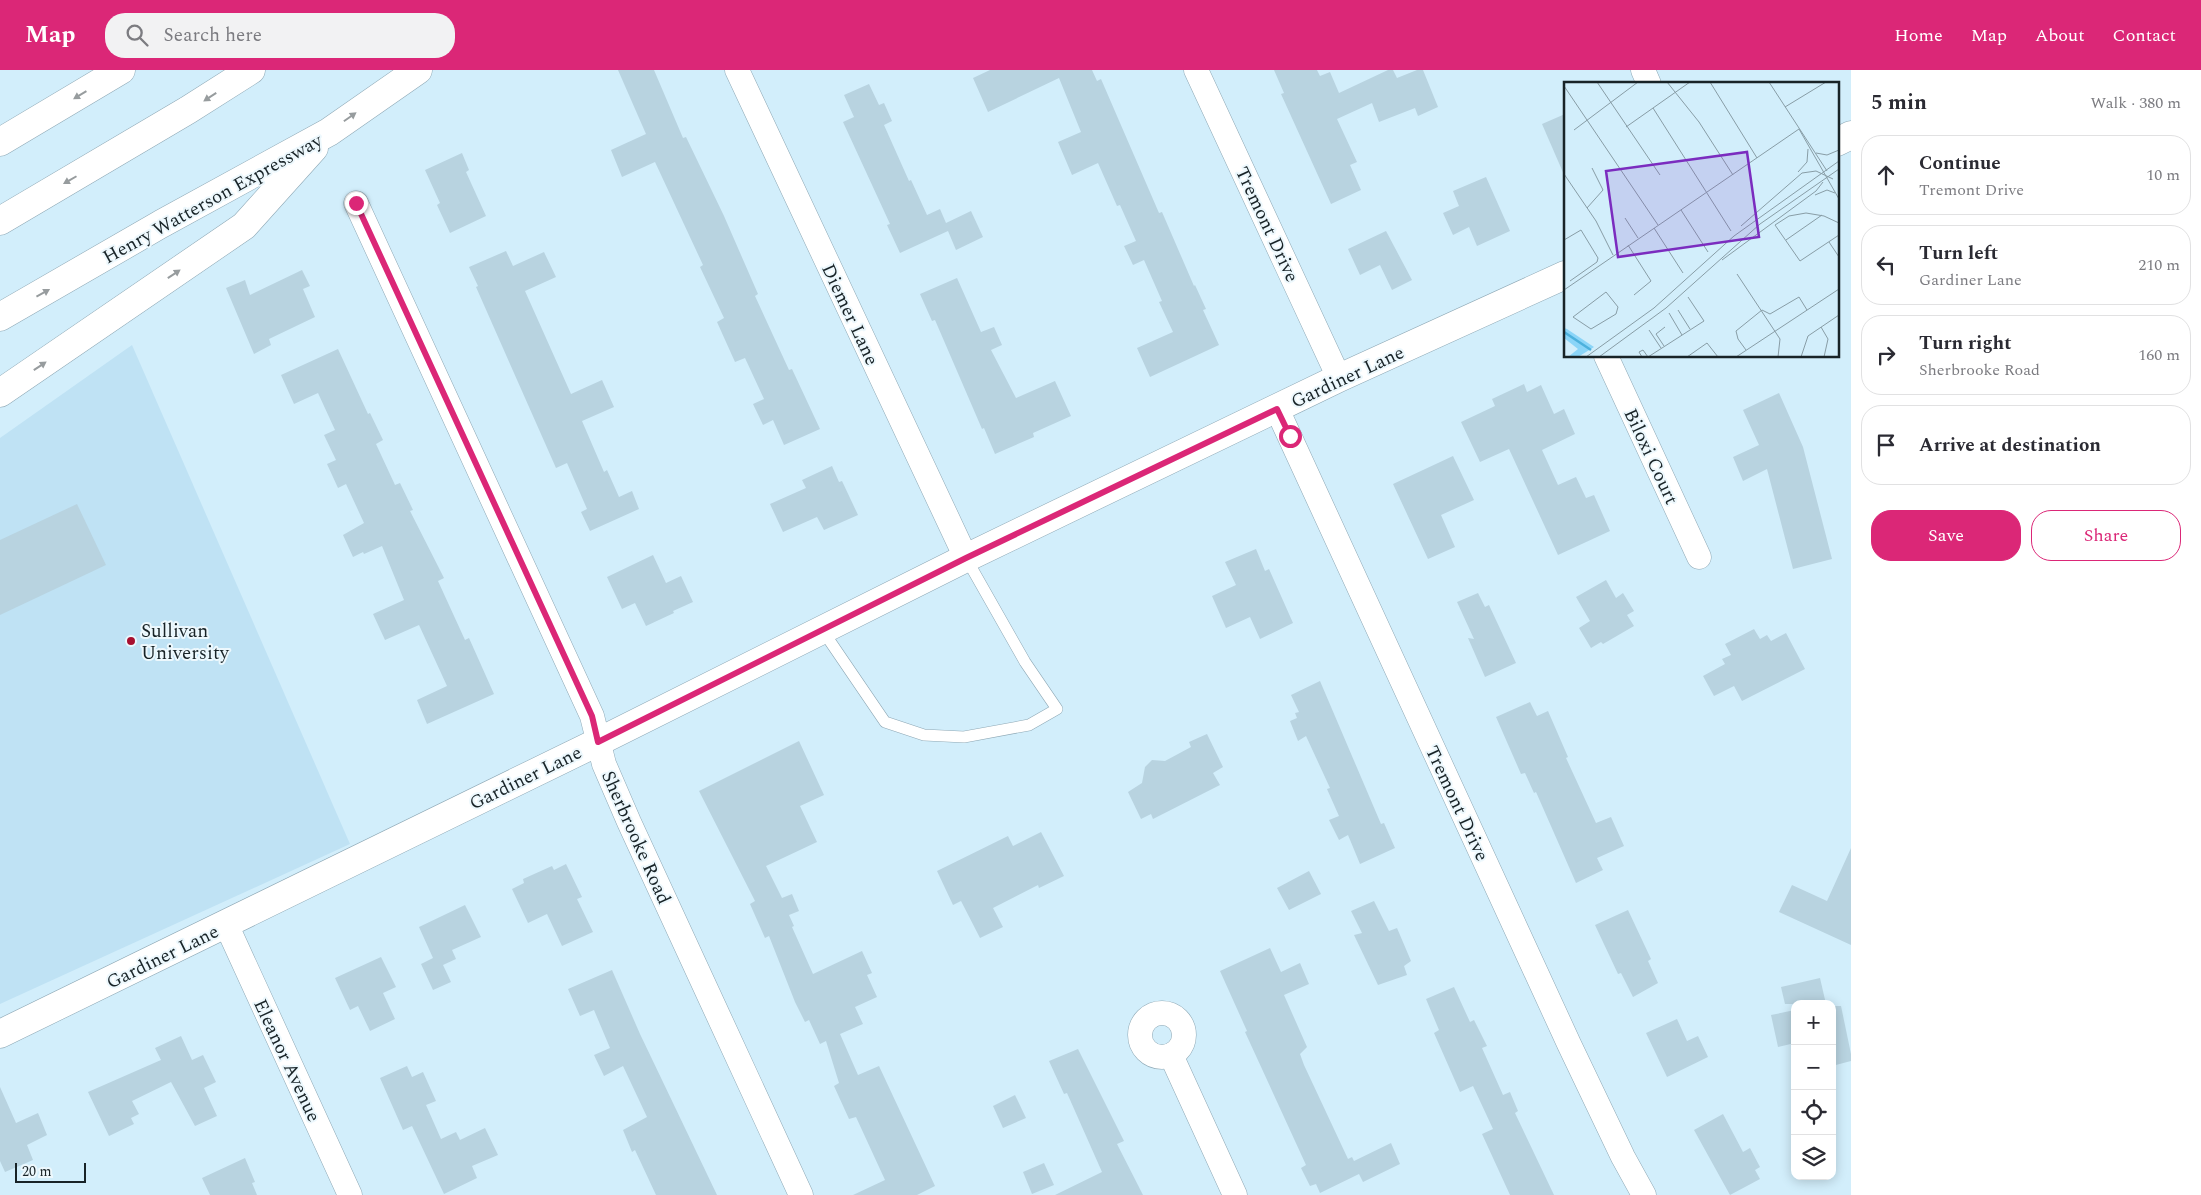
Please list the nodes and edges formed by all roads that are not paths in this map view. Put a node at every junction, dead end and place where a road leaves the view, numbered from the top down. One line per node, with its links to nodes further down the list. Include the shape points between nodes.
1 (121, 70): 10 (main road, one-way to 10)
2 (250, 70): 13 (main road, one-way to 13)
3 (418, 70): 8 (main road, Henry Watterson Expressway, one-way to 3)
4 (737, 70): 21 (street, Diemer Lane)
5 (1196, 70): 17 (street, Tremont Drive)
6 (1643, 70): 7 (street)
7 (1648, 82)
8 (329, 132): 15 (main road, Henry Watterson Expressway, one-way to 8); 18 (main road, one-way to 8, via 244,226)
9 (1851, 135): 11 (main road)
10 (0, 142)
11 (1838, 142)
12 (356, 203): 23 (street, Sherbrooke Road, via 592,716)
13 (0, 221)
14 (1564, 275): 17 (main road, Gardiner Lane)
15 (0, 317)
16 (1607, 358): 20 (street, Biloxi Court)
17 (1339, 378): 19 (main road, Gardiner Lane)
18 (0, 393)
19 (1277, 409): 21 (main road, Gardiner Lane); 30 (street, Tremont Drive, via 1569,1044)
20 (1699, 556)
21 (966, 558): 22 (main road, Gardiner Lane); 22 (lane, via 1025,662 1057,709 1029,725 964,737 924,735 885,722)
22 (823, 631): 23 (main road, Gardiner Lane)
23 (598, 742): 24 (main road, Gardiner Lane); 28 (street, Sherbrooke Road, via 629,822)
24 (226, 924): 25 (main road, Gardiner Lane); 27 (street, Eleanor Avenue)
25 (0, 1034)
26 (1171, 1055): 29 (street)
27 (350, 1195)
28 (801, 1195)
29 (1235, 1195)
30 (1644, 1195)

